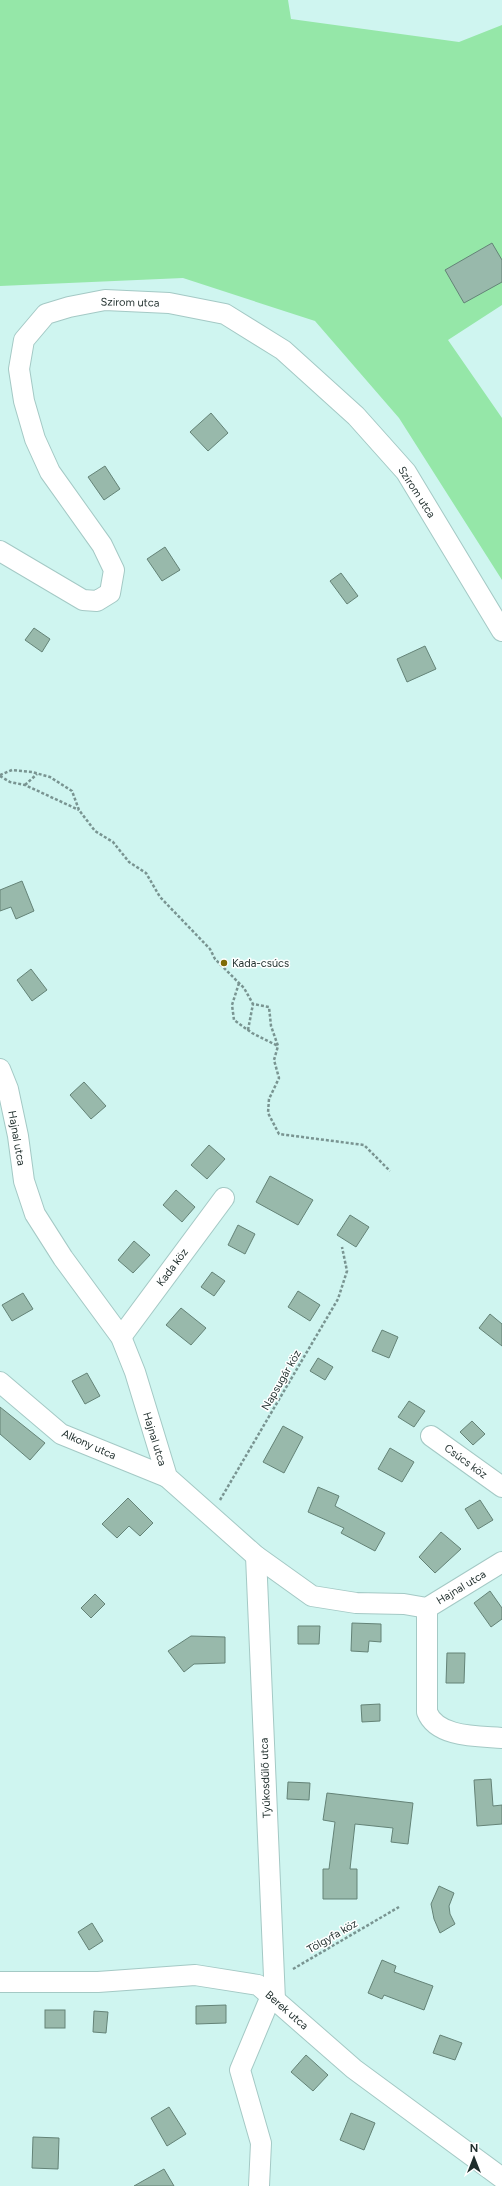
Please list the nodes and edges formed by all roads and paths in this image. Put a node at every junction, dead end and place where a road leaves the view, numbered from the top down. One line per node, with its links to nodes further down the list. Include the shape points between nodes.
1 (0, 551): 2 (street, Szirom utca, via 83,600 97,601 110,593 114,570 102,545 50,472 35,438 24,400 19,369 24,340 46,314 69,307 105,300 169,303 225,314 283,350 356,416 406,472)
2 (502, 631)
3 (37, 774): 4 (path, via 12,770); 5 (path); 6 (path, via 50,777 72,791)
4 (0, 776): 5 (path, via 10,782)
5 (25, 785): 6 (path)
6 (79, 810): 7 (path, via 95,831 113,842 129,862 146,873 160,897)
7 (239, 983): 8 (path); 9 (path, via 232,1005 234,1020)
8 (253, 1004): 9 (path); 10 (path, via 269,1007 271,1026)
9 (248, 1030): 10 (path)
10 (278, 1046): 12 (path, via 274,1060 279,1078 269,1099 268,1114 279,1134 364,1145)
11 (0, 1069): 15 (street, Hajnal utca, via 8,1089 24,1181 35,1214 63,1258)
12 (390, 1171)
13 (224, 1198): 15 (street, Kada köz)
14 (342, 1247): 20 (path, Napsugár köz, via 347,1271 338,1299)
15 (121, 1337): 18 (street, Hajnal utca, via 135,1372)
16 (0, 1382): 18 (street, Alkony utca, via 61,1434)
17 (431, 1436): 19 (street, Csúcs köz)
18 (167, 1477): 20 (street, Hajnal utca)
19 (502, 1487)
20 (210, 1515): 21 (street, Hajnal utca)
21 (256, 1556): 23 (street, Hajnal utca, via 312,1596 356,1603 404,1604); 27 (street, Tyúkosdűlő utca)
22 (502, 1562): 23 (street, Hajnal utca)
23 (427, 1608): 24 (street, via 427,1712 430,1721 460,1734)
24 (502, 1738)
25 (399, 1907): 27 (path, Tölgyfa köz, via 323,1950)
26 (0, 1982): 27 (street, Berek utca, via 98,1982 195,1975 258,1985)
27 (273, 1992): 28 (street, Berek utca, via 354,2069); 29 (street, Tyúkosdűlő utca, via 240,2070 261,2143)
28 (502, 2178)
29 (259, 2186)

